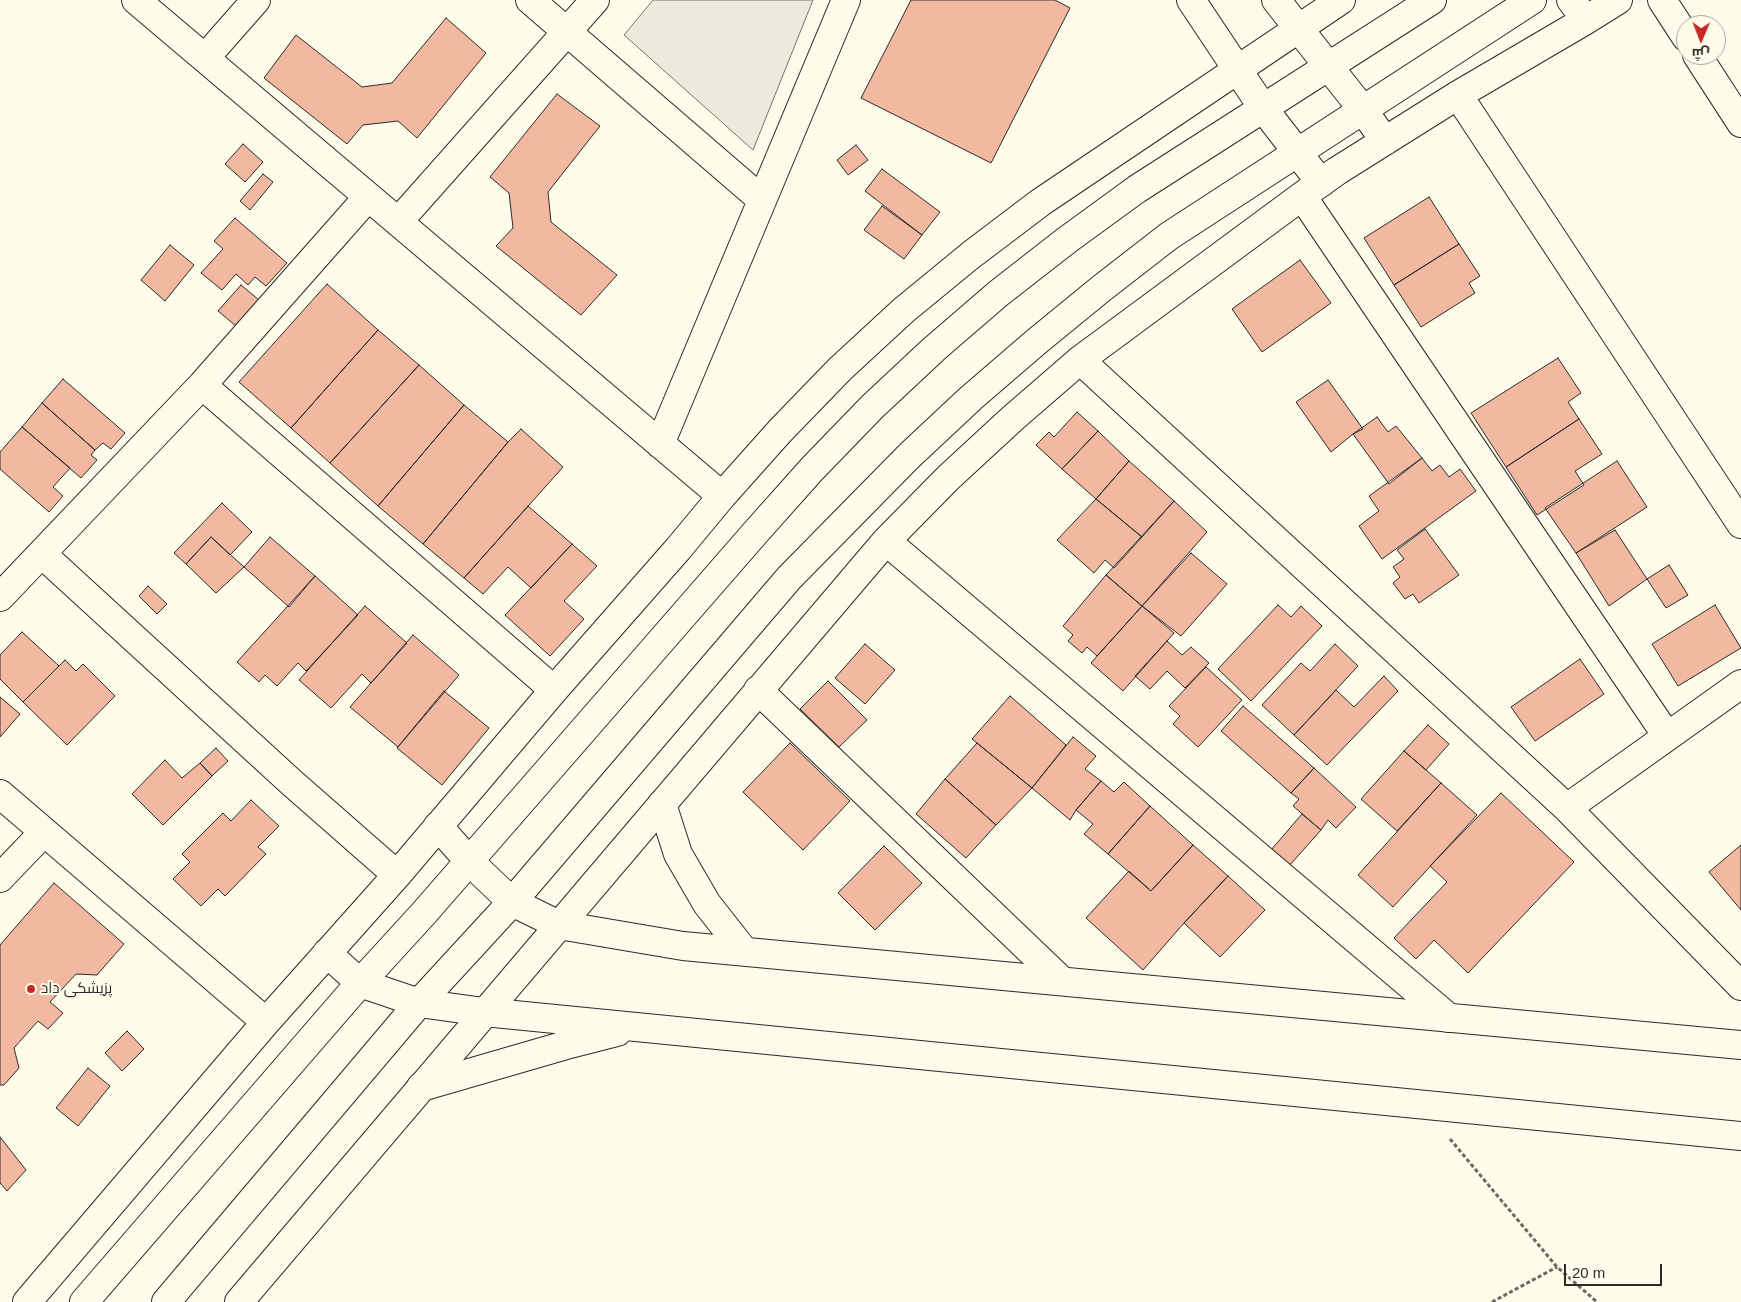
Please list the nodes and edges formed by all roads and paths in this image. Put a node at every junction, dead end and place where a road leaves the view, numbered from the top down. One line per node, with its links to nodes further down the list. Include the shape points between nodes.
1 (136, 0): 17 (street)
2 (256, 0): 17 (street)
3 (530, 0): 16 (street)
4 (595, 0): 16 (street)
5 (846, 0): 29 (street)
6 (1191, 0): 20 (street)
7 (1276, 0): 15 (street)
8 (1341, 0): 15 (street)
9 (1432, 0): 19 (street)
10 (1532, 0): 23 (street)
11 (1618, 0): 13 (street)
12 (1662, 0): 14 (street)
13 (1578, 10): 21 (street)
14 (1676, 22)
15 (1297, 29): 19 (street); 20 (street)
16 (567, 31): 29 (street); 30 (street)
17 (205, 58): 28 (street)
18 (1704, 65): 24 (street)
19 (1328, 67): 22 (street); 23 (street)
20 (1236, 70): 22 (street); 34 (street, via 1041,202 971,255 840,369)
21 (1458, 95): 25 (street); 35 (street)
22 (1263, 108): 26 (street); 48 (street, via 1136,189 999,293 934,349 812,469)
23 (1363, 110): 25 (street); 26 (street)
24 (1741, 123)
25 (1385, 141): 27 (street)
26 (1297, 153): 27 (street); 51 (street, via 1169,236 1102,288 986,385 909,456 789,578)
27 (1311, 190): 31 (street); 42 (street)
28 (368, 196): 30 (street); 32 (street)
29 (762, 200): 33 (street)
30 (398, 222): 33 (street)
31 (1080, 360): 36 (street, via 948,478); 45 (street)
32 (202, 385): 37 (street); 40 (street)
33 (660, 444): 34 (street)
34 (722, 496): 40 (street)
35 (1741, 524)
36 (886, 541): 41 (street); 60 (street)
37 (42, 554): 38 (street); 49 (street)
38 (0, 596)
39 (1741, 684): 42 (street)
40 (554, 690): 46 (street)
41 (758, 690): 44 (street); 55 (street)
42 (1668, 736): 45 (street)
43 (0, 794): 47 (street)
44 (662, 804): 52 (street); 53 (street, via 678,854 707,904)
45 (1567, 808): 57 (street)
46 (438, 826): 48 (street); 49 (street)
47 (44, 832): 50 (street); 61 (street)
48 (469, 861): 51 (street); 56 (street)
49 (397, 875): 54 (street)
50 (0, 878)
51 (512, 902): 52 (street); 58 (street)
52 (559, 925): 53 (street, via 683,946); 59 (street)
53 (744, 951): 55 (street)
54 (327, 953): 56 (street); 61 (street)
55 (1061, 980): 60 (street)
56 (360, 983): 58 (street); 69 (street)
57 (1741, 986)
58 (419, 1003): 59 (street); 70 (street)
59 (484, 1012): 62 (street); 64 (street)
60 (1449, 1018): 63 (street)
61 (266, 1022): 68 (street)
62 (636, 1028): 64 (street); 65 (street)
63 (1741, 1045)
64 (421, 1087): 71 (street)
65 (1420, 1104): 66 (street); 67 (path)
66 (1741, 1136)
67 (1556, 1266): 72 (path); 73 (path)
68 (27, 1302)
69 (84, 1302)
70 (166, 1302)
71 (239, 1302)
72 (1492, 1302)
73 (1597, 1302)

